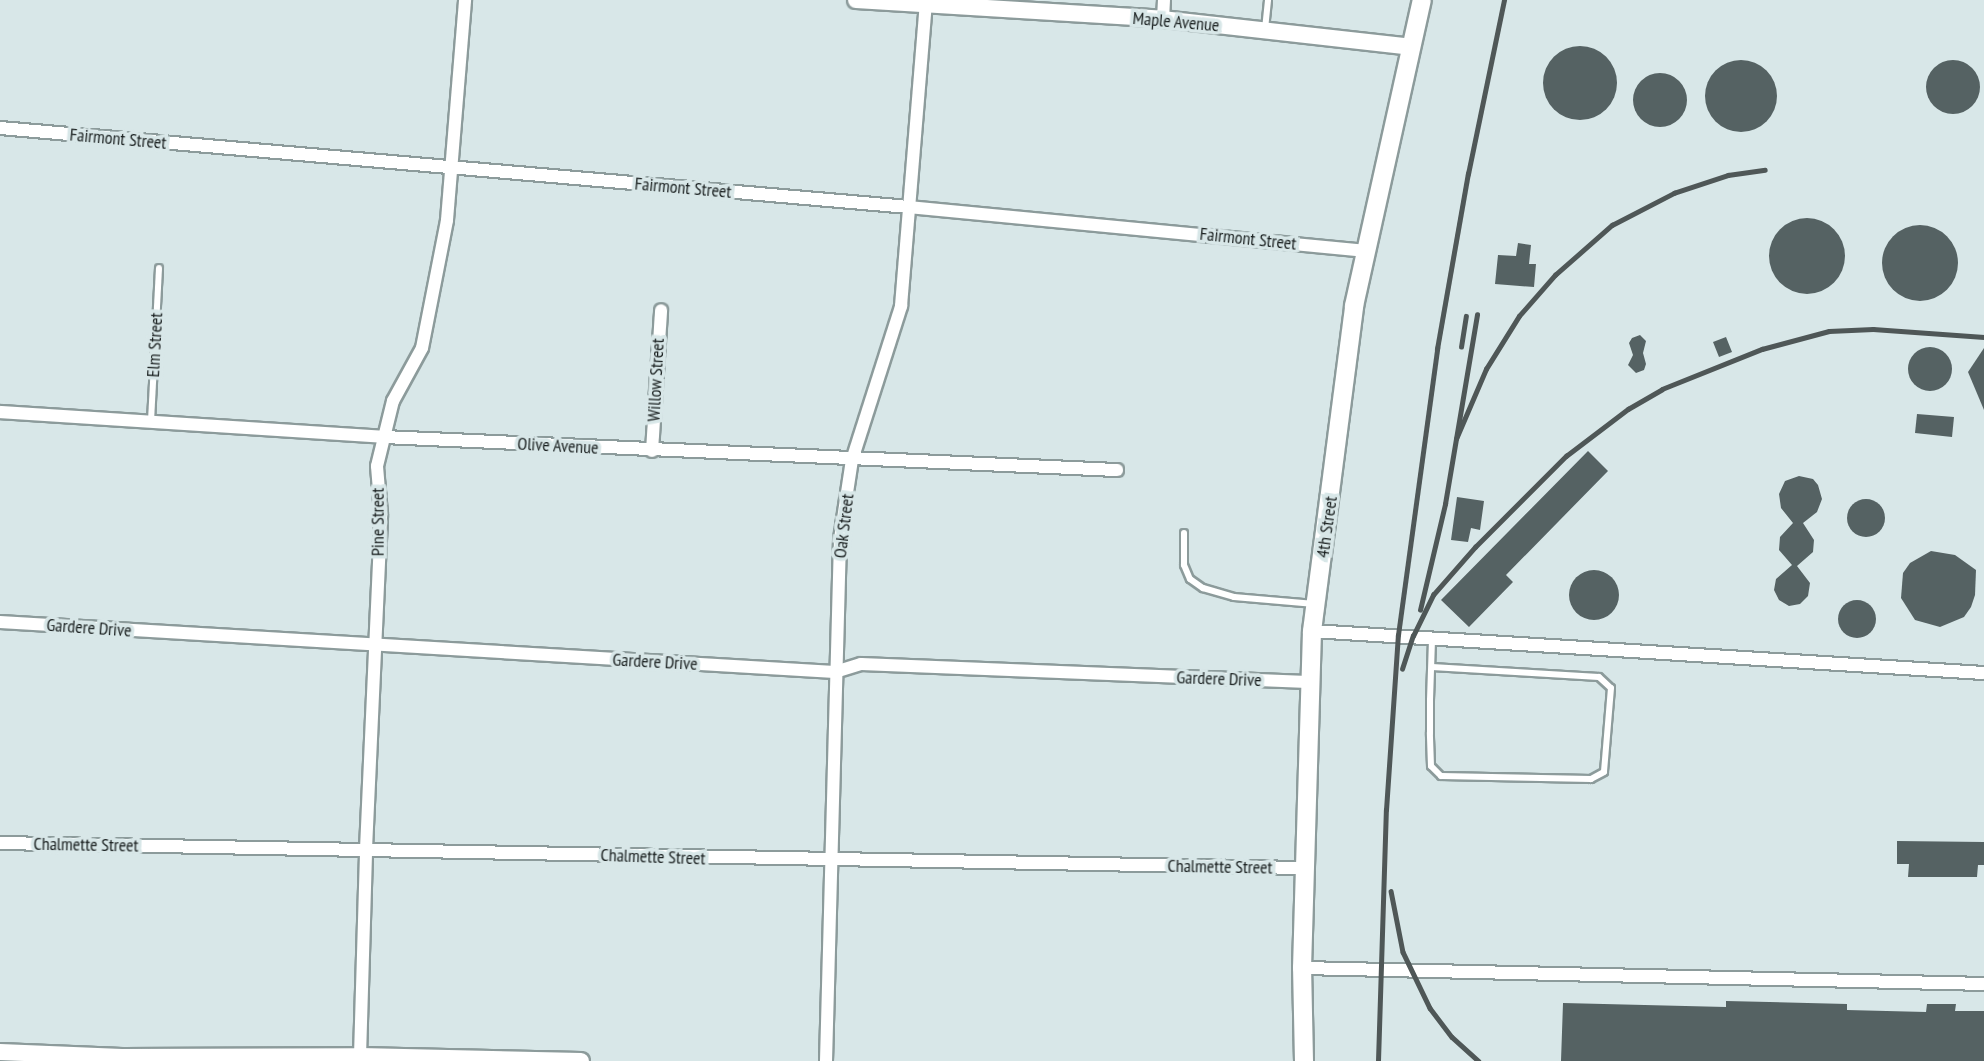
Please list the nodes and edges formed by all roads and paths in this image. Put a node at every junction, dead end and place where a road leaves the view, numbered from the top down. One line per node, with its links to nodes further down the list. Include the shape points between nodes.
1 (465, 0): 11 (street, Pine Street)
2 (856, 0): 6 (street, Maple Avenue)
3 (1164, 0): 7 (street)
4 (1268, 0): 8 (lane)
5 (1422, 0): 9 (main road, 4th Street)
6 (926, 2): 7 (street, Maple Avenue); 12 (street, Oak Street)
7 (1163, 19): 8 (street, Maple Avenue)
8 (1265, 31): 9 (street, Maple Avenue)
9 (1411, 47): 13 (main road, 4th Street)
10 (0, 128): 11 (street, Fairmont Street)
11 (451, 168): 12 (street, Fairmont Street); 18 (street, Pine Street, via 447,220 422,348 393,401)
12 (909, 207): 13 (street, Fairmont Street); 20 (street, Oak Street, via 901,306)
13 (1366, 251): 23 (main road, 4th Street, via 1354,306)
14 (159, 268): 17 (lane, Elm Street)
15 (660, 310): 19 (street, Willow Street)
16 (0, 412): 17 (street, Olive Avenue)
17 (151, 421): 18 (street, Olive Avenue)
18 (384, 438): 19 (street, Olive Avenue); 27 (street, Pine Street, via 377,466 381,514)
19 (652, 451): 20 (street, Olive Avenue)
20 (852, 460): 21 (street, Olive Avenue); 29 (street, Oak Street, via 839,539)
21 (1117, 470)
22 (1184, 533): 23 (lane, via 1184,565 1191,579 1203,588 1234,597)
23 (1317, 604): 25 (main road, 4th Street)
24 (0, 622): 27 (street, Gardere Drive)
25 (1312, 631): 26 (street); 31 (main road, 4th Street)
26 (1432, 638): 28 (lane); 30 (street)
27 (375, 647): 29 (street, Gardere Drive); 33 (street, Pine Street)
28 (1432, 667): 28 (lane, via 1431,766 1441,776 1591,779 1604,772 1611,688 1599,677)
29 (835, 672): 31 (street, Gardere Drive, via 861,664); 34 (street, Oak Street)
30 (1984, 673)
31 (1308, 682): 35 (main road, 4th Street)
32 (0, 844): 33 (street, Chalmette Street)
33 (366, 849): 34 (street, Chalmette Street); 39 (street, Pine Street)
34 (830, 861): 35 (street, Chalmette Street); 45 (street, Oak Street)
35 (1306, 868): 36 (main road, 4th Street)
36 (1302, 968): 37 (street); 46 (main road, 4th Street)
37 (1984, 984)
38 (0, 1052): 40 (street)
39 (360, 1056): 41 (street); 42 (street)
40 (103, 1058): 41 (street)
41 (321, 1058)
42 (509, 1060): 43 (street)
43 (575, 1061): 44 (street)
44 (581, 1061)
45 (826, 1061)
46 (1304, 1061)

